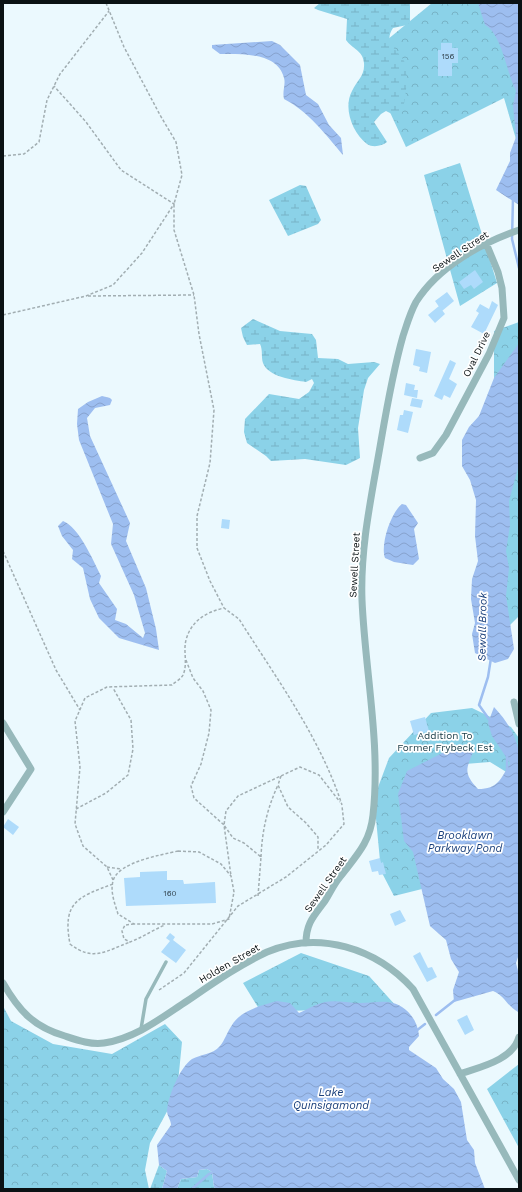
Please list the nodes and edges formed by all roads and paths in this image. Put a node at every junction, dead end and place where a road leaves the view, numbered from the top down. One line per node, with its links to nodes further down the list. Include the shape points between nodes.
1 (106, 3): 2 (path)
2 (109, 11): 3 (path, via 60,74); 5 (path, via 124,47 176,142 182,175)
3 (54, 86): 4 (path, via 47,100 40,142 24,154); 5 (path, via 86,122 121,170)
4 (3, 156)
5 (174, 204): 8 (path, via 174,230); 9 (path, via 142,253 113,285)
6 (517, 231): 7 (street, Sewell Street)
7 (486, 243): 11 (street, Oval Drive, via 502,288 504,318 489,354 446,435 433,453); 38 (street, Sewell Street, via 446,270 426,289 416,303 409,317 391,381 362,566 364,642 374,742 371,831 366,844 313,917 306,931)
8 (194, 295): 9 (path); 13 (path, via 214,410 210,463 197,516 197,548)
9 (86, 296): 10 (path)
10 (3, 315)
11 (420, 458)
12 (3, 550): 17 (path, via 56,670)
13 (224, 608): 14 (path, via 211,611 196,620 186,640); 22 (path, via 239,618 318,746)
14 (186, 660): 15 (path, via 183,676 172,685); 25 (path, via 211,710 206,745 191,786 194,798)
15 (113, 687): 17 (path, via 107,687 85,698); 23 (path, via 131,720 133,749 128,775 106,793)
16 (514, 702): 19 (street)
17 (80, 710): 23 (path, via 75,721 80,767)
18 (3, 723): 24 (street, via 31,769)
19 (519, 724)
20 (281, 776): 21 (path); 22 (path, via 300,766 319,775); 25 (path, via 238,796 226,811)
21 (278, 785): 26 (path, via 288,807 318,837); 27 (path, via 262,830)
22 (342, 805): 26 (path, via 344,824 326,846)
23 (76, 809): 28 (path, via 75,824 84,846)
24 (3, 812)
25 (224, 825): 27 (path, via 233,838 244,843); 30 (path)
26 (318, 851): 33 (path)
27 (261, 857): 33 (path)
28 (107, 868): 29 (path); 31 (path)
29 (121, 869): 30 (path, via 150,858 178,852 199,852 221,864); 31 (path)
30 (231, 876): 34 (path, via 234,892)
31 (113, 880): 32 (path)
32 (113, 884): 35 (path, via 112,895 118,914); 37 (path, via 87,894 73,904 68,918 70,944 80,952 95,955)
33 (258, 896): 34 (path, via 238,906)
34 (229, 919): 36 (path, via 212,924); 41 (path, via 184,973)
35 (134, 924): 36 (path); 37 (path, via 125,925 122,931 124,939)
36 (166, 925): 37 (path)
37 (130, 942)
38 (306, 943): 42 (street, Holden Street, via 268,952 199,992); 44 (street, Holden Street, via 332,943 362,952 372,956 405,980 413,989)
39 (166, 962): 42 (lane, via 146,998)
40 (3, 983): 42 (street, Holden Street, via 20,1010 51,1032 78,1040 102,1043)
41 (158, 990)
42 (141, 1030)
43 (519, 1037): 44 (street, via 516,1045 505,1056)
44 (460, 1074): 45 (street, Holden Street)
45 (519, 1180)

